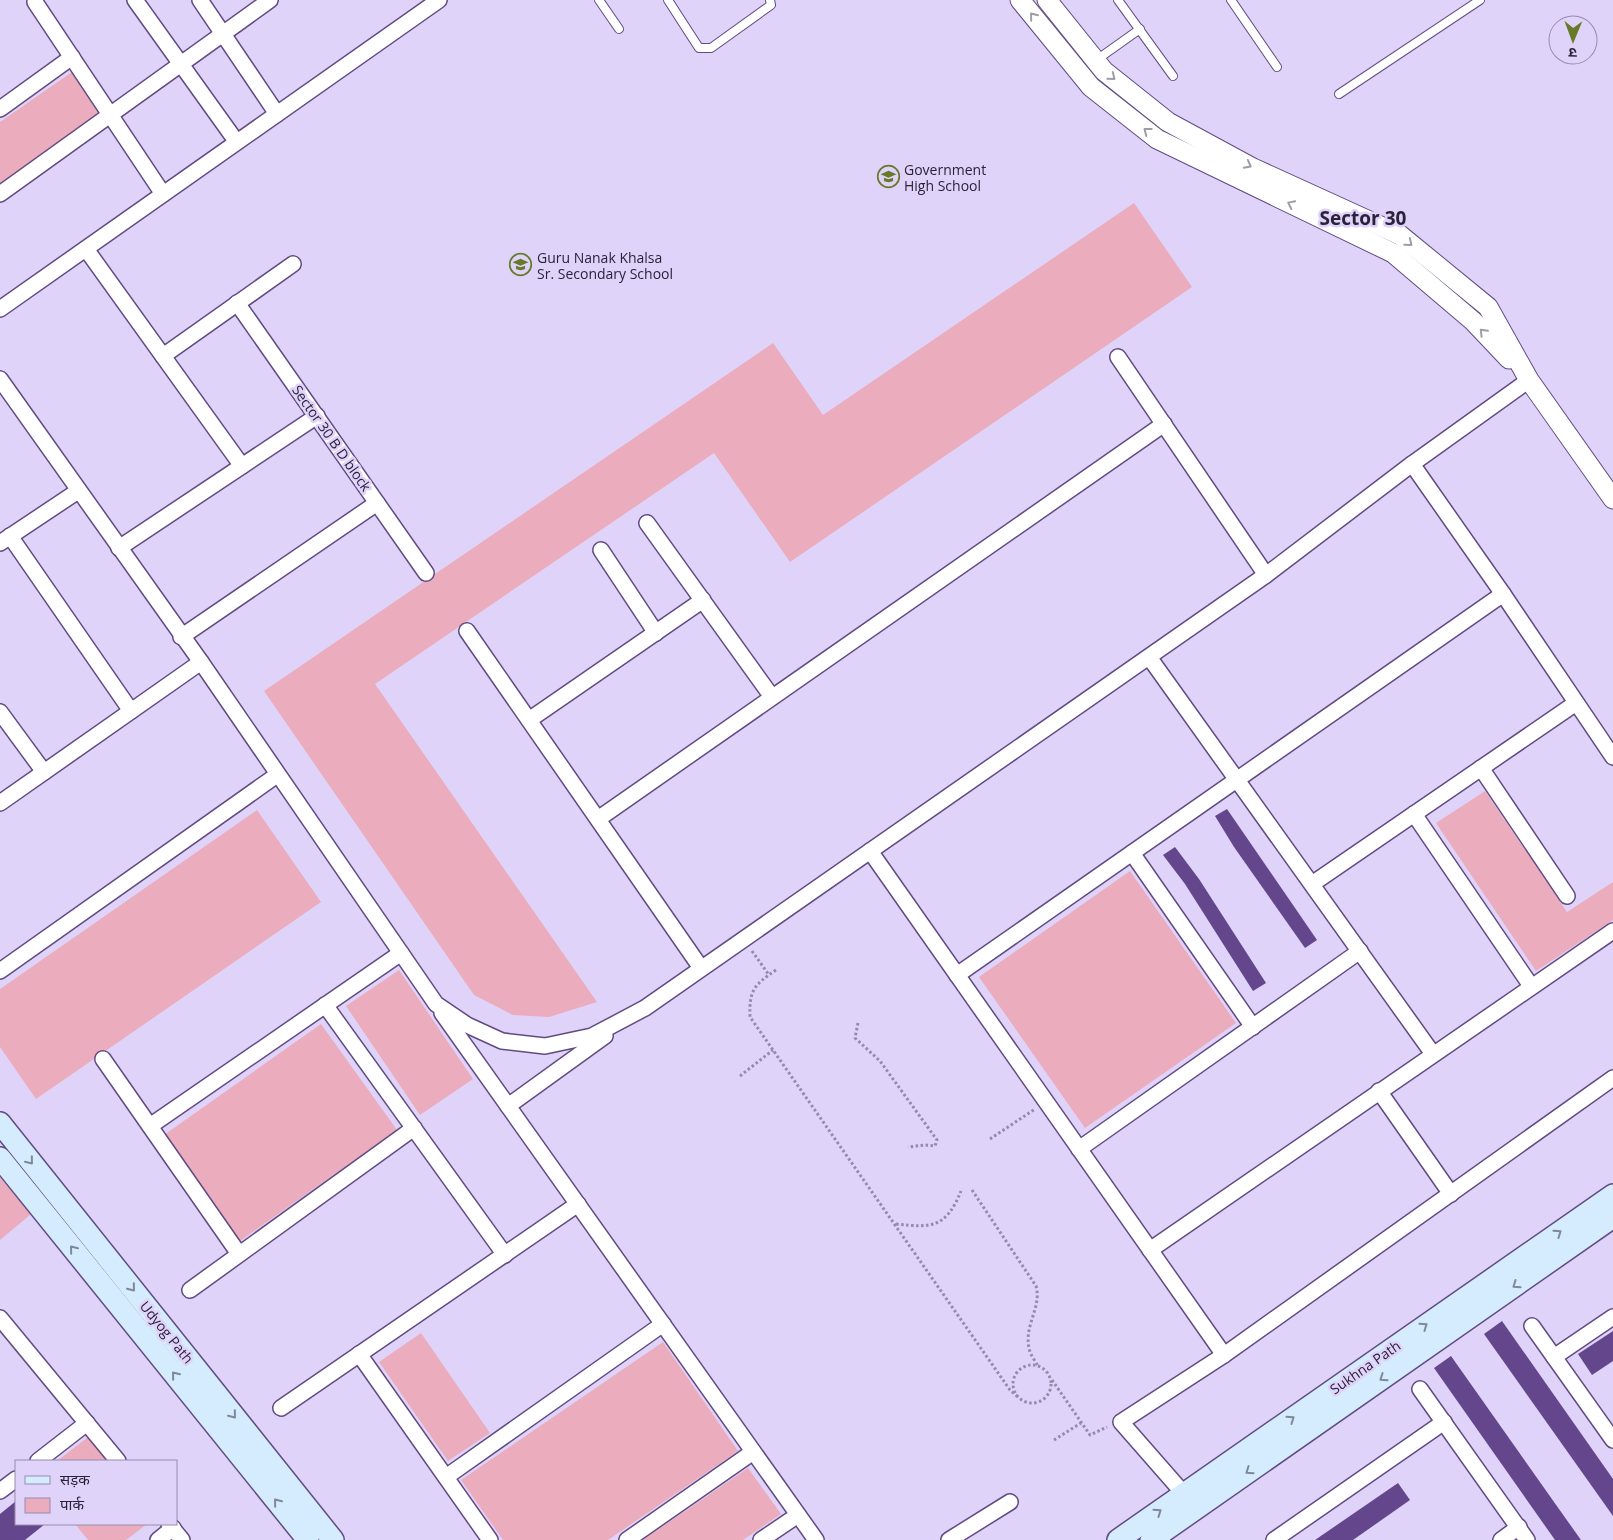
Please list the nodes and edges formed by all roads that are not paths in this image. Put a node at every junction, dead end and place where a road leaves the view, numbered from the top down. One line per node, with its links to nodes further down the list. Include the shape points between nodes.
1 (135, 0): 19 (street)
2 (200, 0): 16 (street)
3 (270, 0): 16 (street)
4 (600, 0): 14 (lane)
5 (668, 0): 6 (lane, via 699,48 711,48 771,5)
6 (770, 0)
7 (1020, 0): 36 (street, one-way to 7, via 1473,321 1392,253 1157,139 1091,87)
8 (1047, 0): 18 (street)
9 (1118, 0): 15 (lane)
10 (1231, 0): 20 (lane)
11 (1480, 0): 22 (lane)
12 (434, 1): 24 (street)
13 (35, 2): 17 (street)
14 (619, 29)
15 (1140, 29): 18 (lane); 21 (lane)
16 (223, 33): 19 (street); 24 (street)
17 (72, 56): 23 (street); 25 (street)
18 (1096, 61): 36 (street, one-way to 36, via 1168,122 1253,168 1400,235 1488,307)
19 (181, 63): 25 (street); 26 (street)
20 (1277, 67)
21 (1173, 76)
22 (1339, 94)
23 (0, 108)
24 (277, 114): 26 (street)
25 (111, 115): 27 (street); 28 (street)
26 (236, 141): 28 (street)
27 (0, 194)
28 (163, 194): 29 (street)
29 (86, 249): 32 (street); 33 (street)
30 (293, 264): 31 (street)
31 (237, 303): 33 (street); 37 (street, Sector 30 B D block)
32 (0, 309)
33 (163, 356): 40 (street)
34 (1118, 357): 38 (street)
35 (0, 379): 41 (street)
36 (1529, 380): 39 (street); 42 (street)
37 (316, 416): 40 (street); 43 (street, Sector 30 B D block)
38 (1164, 424): 49 (street); 57 (street)
39 (1412, 464): 49 (street); 50 (street)
40 (242, 466): 46 (street)
41 (78, 490): 45 (street); 46 (street)
42 (1613, 499)
43 (377, 503): 48 (street, Sector 30 B D block); 54 (street)
44 (648, 523): 51 (street)
45 (5, 540): 59 (street)
46 (119, 548): 54 (street)
47 (601, 550): 53 (street)
48 (426, 572)
49 (1266, 575): 55 (street)
50 (1503, 594): 58 (street); 66 (street)
51 (703, 600): 53 (street); 57 (street)
52 (467, 631): 61 (street)
53 (656, 633): 61 (street)
54 (181, 637): 56 (street)
55 (1149, 657): 66 (street); 70 (street)
56 (201, 662): 59 (street); 65 (street)
57 (772, 697): 69 (street)
58 (1576, 703): 62 (street); 63 (street)
59 (131, 711): 64 (street)
60 (0, 712): 64 (street)
61 (529, 720): 69 (street)
62 (1613, 757)
63 (1481, 768): 68 (street); 73 (street)
64 (44, 772): 67 (street)
65 (278, 775): 76 (street); 78 (street)
66 (1237, 780): 71 (street); 72 (street)
67 (0, 803)
68 (1414, 814): 72 (street); 80 (street)
69 (598, 819): 77 (street)
70 (870, 851): 77 (street); 79 (street)
71 (1132, 853): 79 (street); 84 (street)
72 (1312, 884): 75 (street)
73 (1567, 896)
74 (1613, 931): 80 (street)
75 (1360, 951): 84 (street); 85 (street)
76 (401, 953): 81 (street); 82 (street)
77 (701, 968): 83 (street)
78 (0, 971)
79 (957, 975): 93 (street)
80 (1531, 986): 85 (street)
81 (436, 1004): 83 (street, via 467,1025 502,1041 545,1046 592,1036); 89 (street)
82 (325, 1005): 91 (street); 92 (street)
83 (644, 1008): 89 (street)
84 (1252, 1027): 93 (street)
85 (1433, 1054): 88 (street)
86 (103, 1059): 91 (street)
87 (1613, 1078): 95 (street)
88 (1379, 1091): 95 (street); 99 (street)
89 (508, 1106): 97 (street)
90 (0, 1123): 129 (main road, Udyog Path, one-way to 129)
91 (150, 1126): 100 (street)
92 (414, 1128): 100 (street); 101 (street)
93 (1079, 1149): 99 (street)
94 (0, 1158): 128 (main road, Udyog Path, one-way to 94)
95 (1451, 1194): 108 (street)
96 (1613, 1194): 121 (main road, Sukhna Path, one-way to 96)
97 (578, 1204): 101 (street); 105 (street)
98 (1613, 1217): 136 (main road, Sukhna Path, one-way to 136)
99 (1150, 1250): 108 (street)
100 (239, 1254): 102 (street)
101 (505, 1255): 107 (street)
102 (190, 1290)
103 (1613, 1317): 109 (street)
104 (0, 1318): 113 (street)
105 (663, 1324): 115 (street); 118 (street)
106 (1532, 1326): 109 (street)
107 (359, 1354): 111 (street); 118 (street)
108 (1224, 1355): 121 (street, via 1122,1422)
109 (1554, 1357): 114 (street)
110 (1420, 1389): 112 (street)
111 (281, 1408)
112 (1444, 1422): 125 (street); 137 (street)
113 (87, 1423): 116 (street); 117 (street)
114 (1613, 1440)
115 (753, 1452): 123 (street); 131 (street)
116 (39, 1460)
117 (117, 1460)
118 (446, 1477): 130 (street)
119 (15, 1480): 120 (street)
120 (0, 1491)
121 (1184, 1494): 135 (main road, Sukhna Path, one-way to 121)
122 (1010, 1502): 134 (street)
123 (798, 1515): 132 (street); 133 (street)
124 (171, 1526): 126 (street); 127 (street)
125 (1523, 1534): 138 (street)
126 (158, 1540)
127 (182, 1540)
128 (308, 1540)
129 (333, 1540)
130 (490, 1540)
131 (627, 1540)
132 (761, 1540)
133 (816, 1540)
134 (949, 1540)
135 (1118, 1540)
136 (1151, 1540)
137 (1274, 1540)
138 (1500, 1540)

